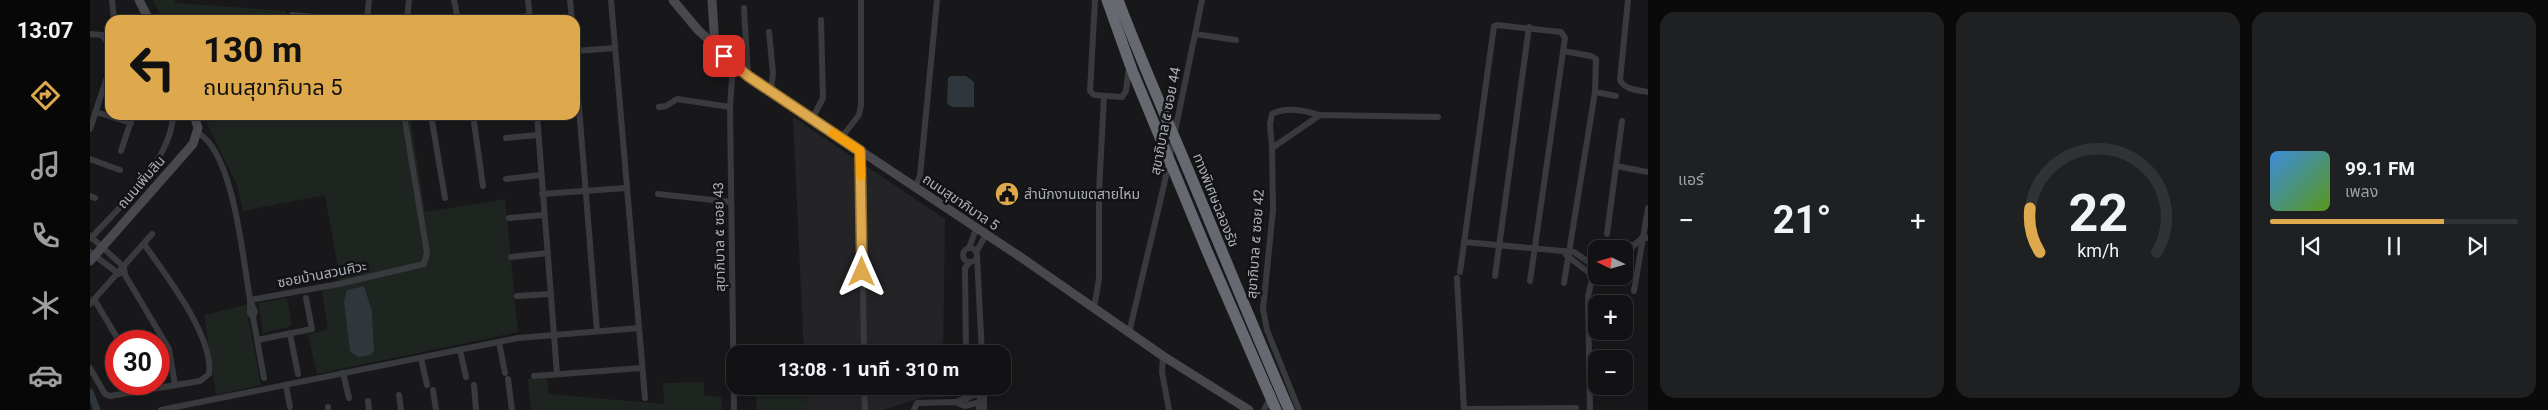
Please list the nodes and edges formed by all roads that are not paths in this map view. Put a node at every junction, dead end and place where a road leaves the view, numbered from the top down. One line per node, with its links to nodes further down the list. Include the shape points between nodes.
1 (112, 0): 19 (street)
2 (139, 0): 20 (main road)
3 (369, 0): 21 (street)
4 (409, 0): 22 (street)
5 (454, 0): 23 (street)
6 (528, 0): 24 (street)
7 (570, 0): 25 (street)
8 (611, 0): 34 (street)
9 (674, 0): 33 (main road, ถนนสุขาภิบาล 5)
10 (712, 0): 33 (main road)
11 (861, 0): 67 (street, via 861,105 859,115)
12 (937, 0): 79 (street, via 921,167)
13 (1095, 0): 44 (street, via 1090,91)
14 (1107, 0): 181 (highway, ทางพิเศษฉลองรัช, bridge, via 1132,70)
15 (1118, 0): 182 (highway, ทางพิเศษฉลองรัช, bridge, via 1142,65)
16 (1202, 0): 30 (street, สุขาภิบาล ๕ ซอย 44)
17 (1628, 0): 43 (street, via 1620,80 1623,85)
18 (744, 8): 39 (street)
19 (114, 15)
20 (146, 15)
21 (368, 15)
22 (408, 15)
23 (457, 15)
24 (530, 15)
25 (572, 15)
26 (821, 20): 53 (street, via 823,98)
27 (1529, 27): 36 (street, via 1561,32 1565,38); 94 (street, via 1498,25 1492,30); 97 (street)
28 (770, 32): 41 (street)
29 (90, 34): 31 (street)
30 (1195, 34): 32 (street); 126 (street, สุขาภิบาล ๕ ซอย 44)
31 (105, 35)
32 (1236, 40)
33 (715, 47): 37 (main road, ถนนสุขาภิบาล 5)
34 (615, 48): 35 (street); 78 (street)
35 (580, 51)
36 (1563, 51): 42 (street, via 1596,59); 100 (street)
37 (733, 65): 39 (main road, ถนนสุขาภิบาล 5); 47 (street, สุขาภิบาล ๕ ซอย 43)
38 (1128, 73): 44 (street, via 1125,95)
39 (748, 76): 41 (main road, ถนนสุขาภิบาล 5)
40 (105, 83): 48 (street)
41 (771, 91): 53 (main road, ถนนสุขาภิบาล 5)
42 (1595, 92): 45 (street); 103 (street)
43 (1648, 92)
44 (1104, 96): 122 (street, via 1099,192 1100,278)
45 (1616, 96)
46 (659, 107): 47 (street, via 677,99)
47 (730, 107): 84 (street, สุขาภิบาล ๕ ซอย 43)
48 (96, 112): 49 (street); 63 (street)
49 (105, 115)
50 (1320, 115): 51 (street); 68 (street); 68 (street, สุขาภิบาล ๕ ซอย 42, via 1300,110 1272,114)
51 (1438, 117)
52 (580, 118): 80 (street)
53 (812, 119): 67 (main road, ถนนสุขาภิบาล 5)
54 (124, 120): 62 (street)
55 (173, 120): 92 (street, via 154,167)
56 (195, 120): 64 (main road)
57 (405, 120): 120 (street, ซอยบ้านสวนศิวะ, via 427,253 424,264 340,284)
58 (432, 120): 83 (street)
59 (474, 120): 77 (street)
60 (537, 120): 65 (street)
61 (1622, 121): 72 (street)
62 (131, 122): 69 (street)
63 (90, 129)
64 (198, 133): 98 (main road, ถนนเพิ่มสิน, via 193,144); 120 (street, via 207,139 231,190)
65 (538, 135): 66 (street); 75 (street)
66 (506, 138)
67 (841, 138): 70 (main road, ถนนสุขาภิบาล 5)
68 (1272, 148): 137 (street, สุขาภิบาล ๕ ซอย 42, via 1273,210 1263,309 1267,330)
69 (121, 151)
70 (860, 151): 79 (main road, ถนนสุขาภิบาล 5); 131 (street)
71 (90, 159): 73 (street)
72 (1616, 166): 74 (street); 90 (street)
73 (120, 170)
74 (1648, 172)
75 (541, 175): 76 (street); 81 (street)
76 (506, 179)
77 (483, 186)
78 (626, 188): 80 (street); 123 (street)
79 (915, 188): 88 (main road, ถนนสุขาภิบาล 5)
80 (586, 190): 81 (street); 125 (street)
81 (542, 194): 86 (street)
82 (658, 194): 84 (street)
83 (445, 198)
84 (731, 202): 173 (street, สุขาภิบาล ๕ ซอย 43)
85 (1648, 208): 93 (street)
86 (544, 215): 87 (street); 101 (street)
87 (509, 218)
88 (976, 229): 91 (main road, ถนนสุขาภิบาล 5); 99 (street)
89 (152, 234): 95 (street)
90 (1607, 234)
91 (986, 235): 102 (street); 122 (main road, ถนนสุขาภิบาล 5)
92 (90, 238): 98 (street)
93 (1646, 238): 96 (street); 116 (street)
94 (1464, 242): 97 (street); 166 (street, via 1458,275)
95 (144, 244): 108 (street); 146 (street, via 189,311 210,367 206,377 200,381)
96 (1633, 244)
97 (1498, 246): 100 (street); 112 (street)
98 (102, 248): 104 (main road, ถนนเพิ่มสิน); 108 (street)
99 (969, 248): 102 (street); 107 (street, via 963,252 963,257)
100 (1535, 250): 103 (street); 113 (street)
101 (548, 253): 105 (street); 117 (street)
102 (977, 254): 107 (street); 133 (street)
103 (1567, 254): 106 (street, via 1577,253); 109 (street); 114 (street)
104 (92, 256): 110 (street)
105 (511, 257)
106 (1588, 260)
107 (970, 262): 132 (street, via 965,268)
108 (124, 267): 110 (street); 111 (street)
109 (1588, 272)
110 (117, 274): 111 (street); 121 (street)
111 (125, 275): 146 (street, via 169,349)
112 (1495, 276)
113 (1530, 281)
114 (1564, 284)
115 (1591, 285): 184 (street, via 1588,297)
116 (1634, 291)
117 (551, 294): 118 (street); 128 (street)
118 (517, 296)
119 (306, 298): 127 (street, via 312,329)
120 (250, 300): 129 (street, via 255,312)
121 (92, 302): 124 (street)
122 (1094, 308): 126 (main road, ถนนสุขาภิบาล 5)
123 (639, 328): 125 (street); 139 (street)
124 (111, 330)
125 (597, 331): 128 (street)
126 (1129, 333): 135 (main road, ถนนสุขาภิบาล 5)
127 (290, 334): 129 (street); 141 (street)
128 (553, 334): 130 (street); 142 (street)
129 (257, 340): 145 (street)
130 (498, 342): 134 (street); 172 (street)
131 (864, 345)
132 (966, 345)
133 (982, 345)
134 (460, 350): 136 (street); 144 (street)
135 (1163, 356): 178 (street, via 1162,372); 179 (main road, ถนนสุขาภิบาล 5)
136 (421, 358): 140 (street); 147 (street)
137 (1281, 365): 180 (street); 183 (street, สุขาภิบาล ๕ ซอย 42)
138 (90, 368): 152 (street)
139 (642, 368): 142 (street); 158 (street)
140 (343, 373): 150 (street); 157 (street)
141 (298, 374)
142 (556, 374): 143 (street)
143 (534, 376)
144 (466, 377)
145 (264, 378)
146 (175, 385): 149 (street)
147 (427, 385)
148 (474, 385): 171 (street)
149 (170, 386)
150 (286, 386): 163 (street); 167 (street)
151 (433, 390): 170 (street)
152 (105, 394)
153 (399, 395): 169 (street)
154 (864, 395): 174 (street)
155 (972, 395): 159 (street)
156 (982, 395): 161 (street)
157 (349, 398)
158 (645, 398)
159 (966, 398): 162 (street); 164 (street)
160 (368, 400): 168 (street)
161 (982, 401): 164 (street); 176 (street); 177 (street)
162 (955, 402): 164 (street); 175 (street, via 927,401 917,403)
163 (290, 407)
164 (965, 408)
165 (1576, 408): 166 (street)
166 (1464, 409)
167 (161, 410)
168 (369, 410)
169 (401, 410)
170 (436, 410)
171 (476, 410)
172 (512, 410)
173 (734, 410)
174 (865, 410)
175 (914, 410)
176 (979, 410)
177 (984, 410)
178 (1169, 410)
179 (1249, 410)
180 (1264, 410)
181 (1276, 410)
182 (1289, 410)
183 (1299, 410)
184 (1590, 410)

